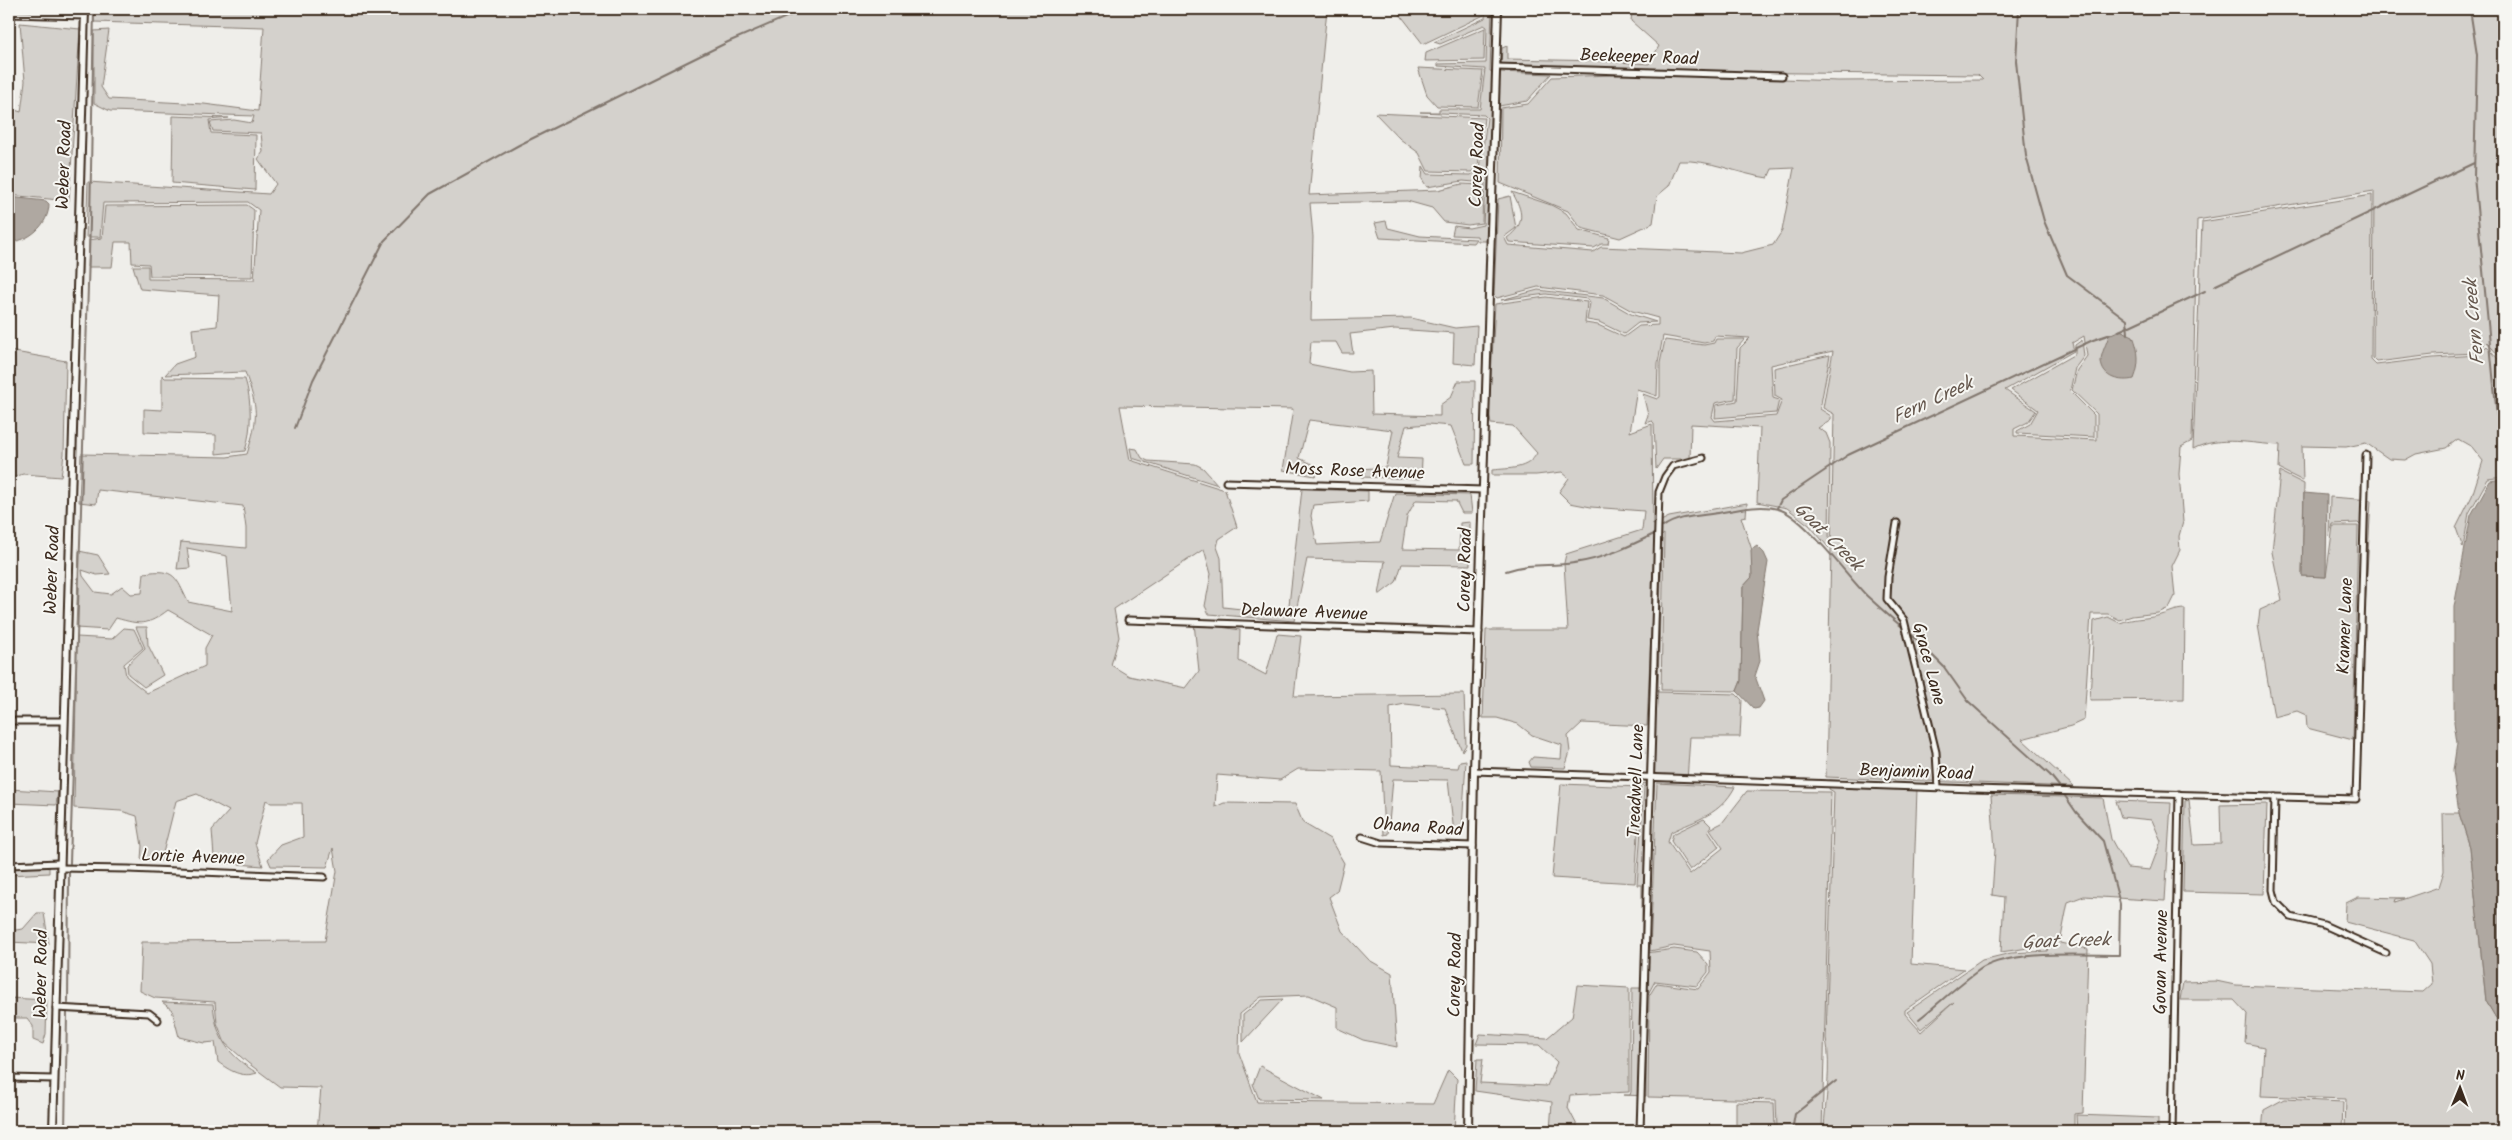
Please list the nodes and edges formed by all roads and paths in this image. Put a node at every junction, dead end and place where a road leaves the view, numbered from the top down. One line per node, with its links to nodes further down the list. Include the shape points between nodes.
1 (85, 9): 4 (street, Weber Road)
2 (1498, 9): 5 (street, Corey Road)
3 (9, 14): 4 (street)
4 (85, 16): 14 (street, Weber Road)
5 (1497, 67): 6 (street, Beekeeper Road); 10 (street, Corey Road)
6 (1782, 76)
7 (2366, 455): 21 (street, Kramer Lane)
8 (1703, 458): 17 (street, Treadwell Lane, via 1673,466 1660,492)
9 (1226, 482): 10 (street, Moss Rose Avenue)
10 (1483, 490): 13 (street, Corey Road)
11 (1897, 522): 18 (street, Grace Lane, via 1887,599 1904,620 1936,752)
12 (1128, 620): 13 (street, Delaware Avenue)
13 (1479, 632): 16 (street, Corey Road)
14 (63, 721): 15 (street); 25 (street, Weber Road)
15 (9, 722)
16 (1474, 771): 17 (street, Benjamin Road); 23 (street, Corey Road)
17 (1651, 778): 18 (street, Benjamin Road); 34 (street, Treadwell Lane)
18 (1938, 788): 19 (street, Benjamin Road)
19 (2179, 794): 20 (street, Benjamin Road); 35 (street, Govan Avenue)
20 (2275, 797): 21 (street, Benjamin Road); 27 (street, via 2276,902 2291,917 2324,925)
21 (2356, 799)
22 (1362, 837): 23 (street, Ohana Road, via 1381,843)
23 (1473, 846): 33 (street, Corey Road)
24 (9, 865): 25 (street, Lortie Avenue)
25 (60, 866): 26 (street, Lortie Avenue); 28 (street, Weber Road)
26 (324, 877)
27 (2386, 953)
28 (56, 1008): 29 (street, via 149,1013); 31 (street, Weber Road)
29 (158, 1020)
30 (9, 1078): 31 (street)
31 (54, 1079): 32 (street, Weber Road)
32 (53, 1131)
33 (1468, 1131)
34 (1640, 1131)
35 (2172, 1131)

